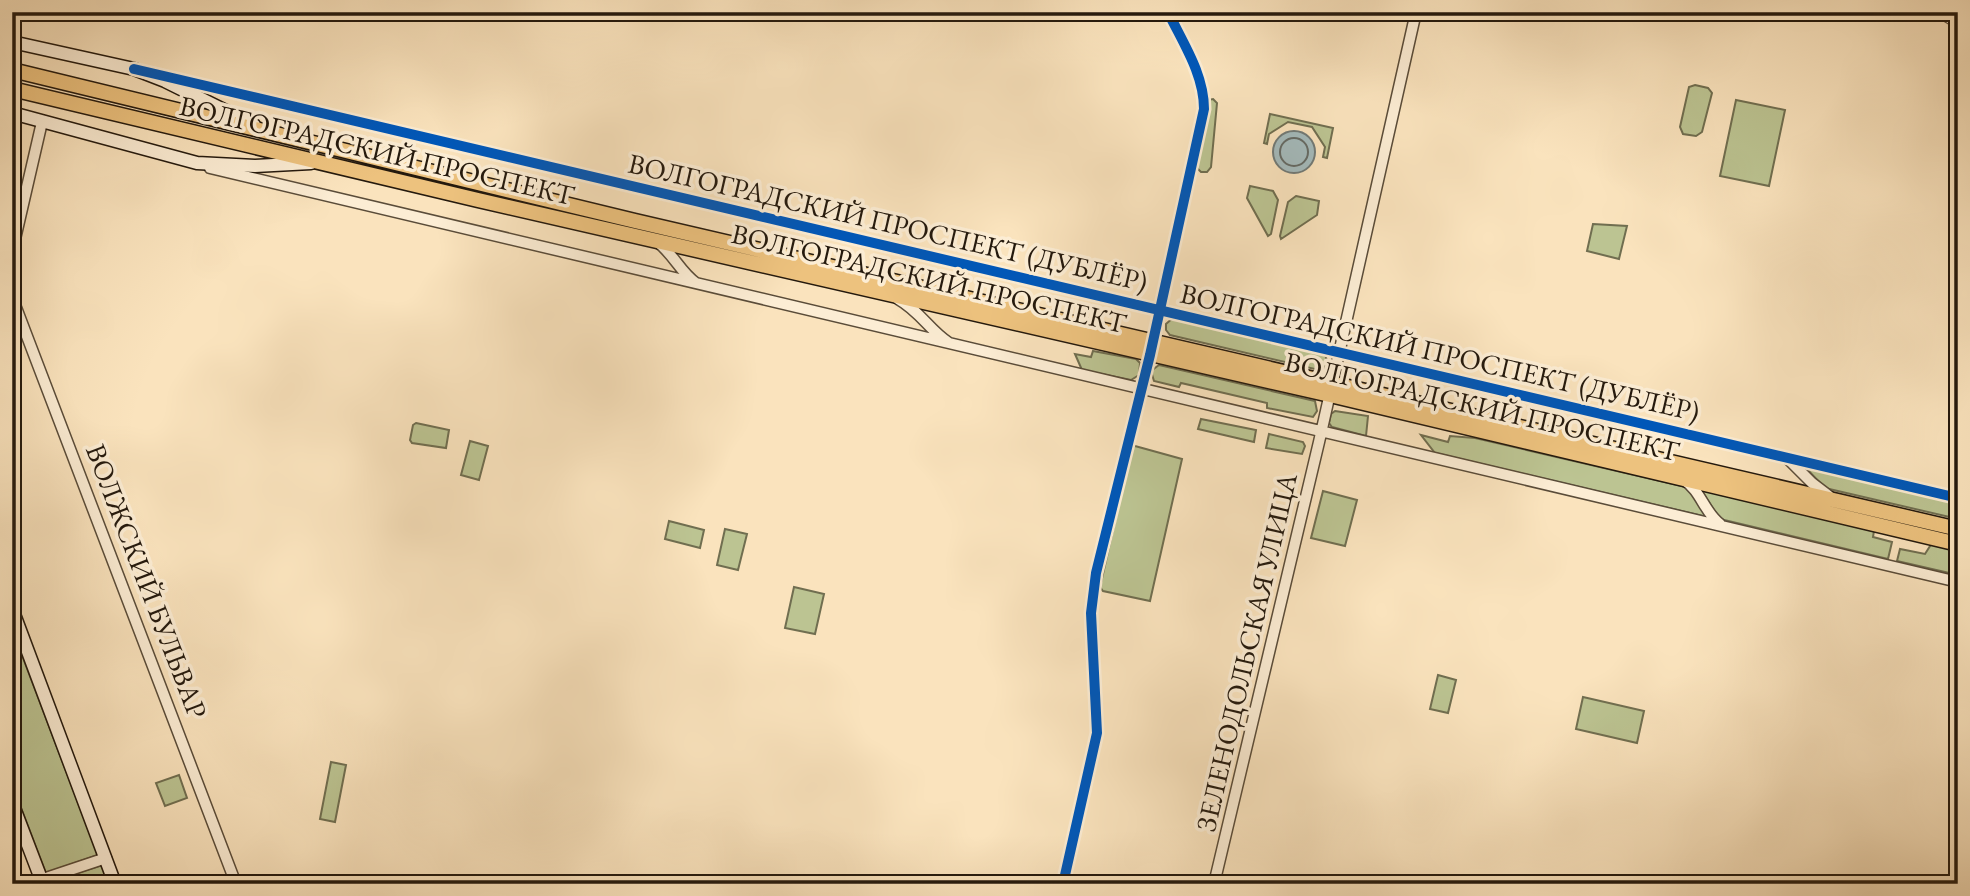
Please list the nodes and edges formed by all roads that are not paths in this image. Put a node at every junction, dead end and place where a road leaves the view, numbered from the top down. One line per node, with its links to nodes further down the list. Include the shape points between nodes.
1 (1168, 12): 19 (street, via 1200,78 1204,109)
2 (1416, 12): 22 (street)
3 (1938, 12): 4 (street)
4 (1958, 24)
5 (12, 42): 6 (main road, ВОЛГОГРАДСКИЙ ПРОСПЕКТ (ДУБЛЁР))
6 (134, 69): 11 (main road, ВОЛГОГРАДСКИЙ ПРОСПЕКТ (ДУБЛЁР)); 19 (street, ВОЛГОГРАДСКИЙ ПРОСПЕКТ (ДУБЛЁР))
7 (12, 70): 11 (main road, ВОЛГОГРАДСКИЙ ПРОСПЕКТ)
8 (12, 89): 12 (main road, ВОЛГОГРАДСКИЙ ПРОСПЕКТ)
9 (12, 113): 10 (main road)
10 (42, 122): 13 (main road); 15 (street)
11 (274, 134): 21 (main road, ВОЛГОГРАДСКИЙ ПРОСПЕКТ)
12 (325, 162): 13 (main road); 14 (main road, ВОЛГОГРАДСКИЙ ПРОСПЕКТ)
13 (197, 163): 16 (street)
14 (651, 239): 16 (street, via 664,247); 17 (main road, ВОЛГОГРАДСКИЙ ПРОСПЕКТ)
15 (12, 252)
16 (696, 284): 20 (street)
17 (890, 294): 20 (street, via 920,313); 21 (main road, ВОЛГОГРАДСКИЙ ПРОСПЕКТ)
18 (12, 297): 40 (street, ВОЛЖСКИЙ БУЛЬВАР)
19 (1161, 309): 21 (street); 22 (street, ВОЛГОГРАДСКИЙ ПРОСПЕКТ (ДУБЛЁР))
20 (954, 346): 23 (street)
21 (1152, 348): 23 (street); 24 (main road, ВОЛГОГРАДСКИЙ ПРОСПЕКТ)
22 (1339, 352): 24 (street, ЗЕЛЕНОДОЛЬСКАЯ УЛИЦА); 26 (street, ВОЛГОГРАДСКИЙ ПРОСПЕКТ (ДУБЛЁР))
23 (1142, 388): 25 (street); 41 (street, via 1096,573 1091,613 1097,733)
24 (1331, 388): 25 (street, ЗЕЛЕНОДОЛЬСКАЯ УЛИЦА); 27 (main road, ВОЛГОГРАДСКИЙ ПРОСПЕКТ); 29 (main road, ВОЛГОГРАДСКИЙ ПРОСПЕКТ)
25 (1321, 431): 30 (street); 42 (street, ЗЕЛЕНОДОЛЬСКАЯ УЛИЦА)
26 (1786, 457): 28 (street, ВОЛГОГРАДСКИЙ ПРОСПЕКТ (ДУБЛЁР)); 29 (street, via 1812,484)
27 (1682, 479): 30 (street); 32 (main road, ВОЛГОГРАДСКИЙ ПРОСПЕКТ)
28 (1958, 498)
29 (1835, 499): 31 (main road, ВОЛГОГРАДСКИЙ ПРОСПЕКТ)
30 (1724, 527): 33 (street)
31 (1958, 528)
32 (1958, 544)
33 (1958, 582)
34 (12, 609): 36 (main road)
35 (12, 803): 37 (main road)
36 (106, 858): 37 (street); 39 (main road)
37 (42, 882): 38 (street)
38 (28, 884)
39 (116, 884)
40 (236, 884)
41 (1063, 884)
42 (1214, 884)

